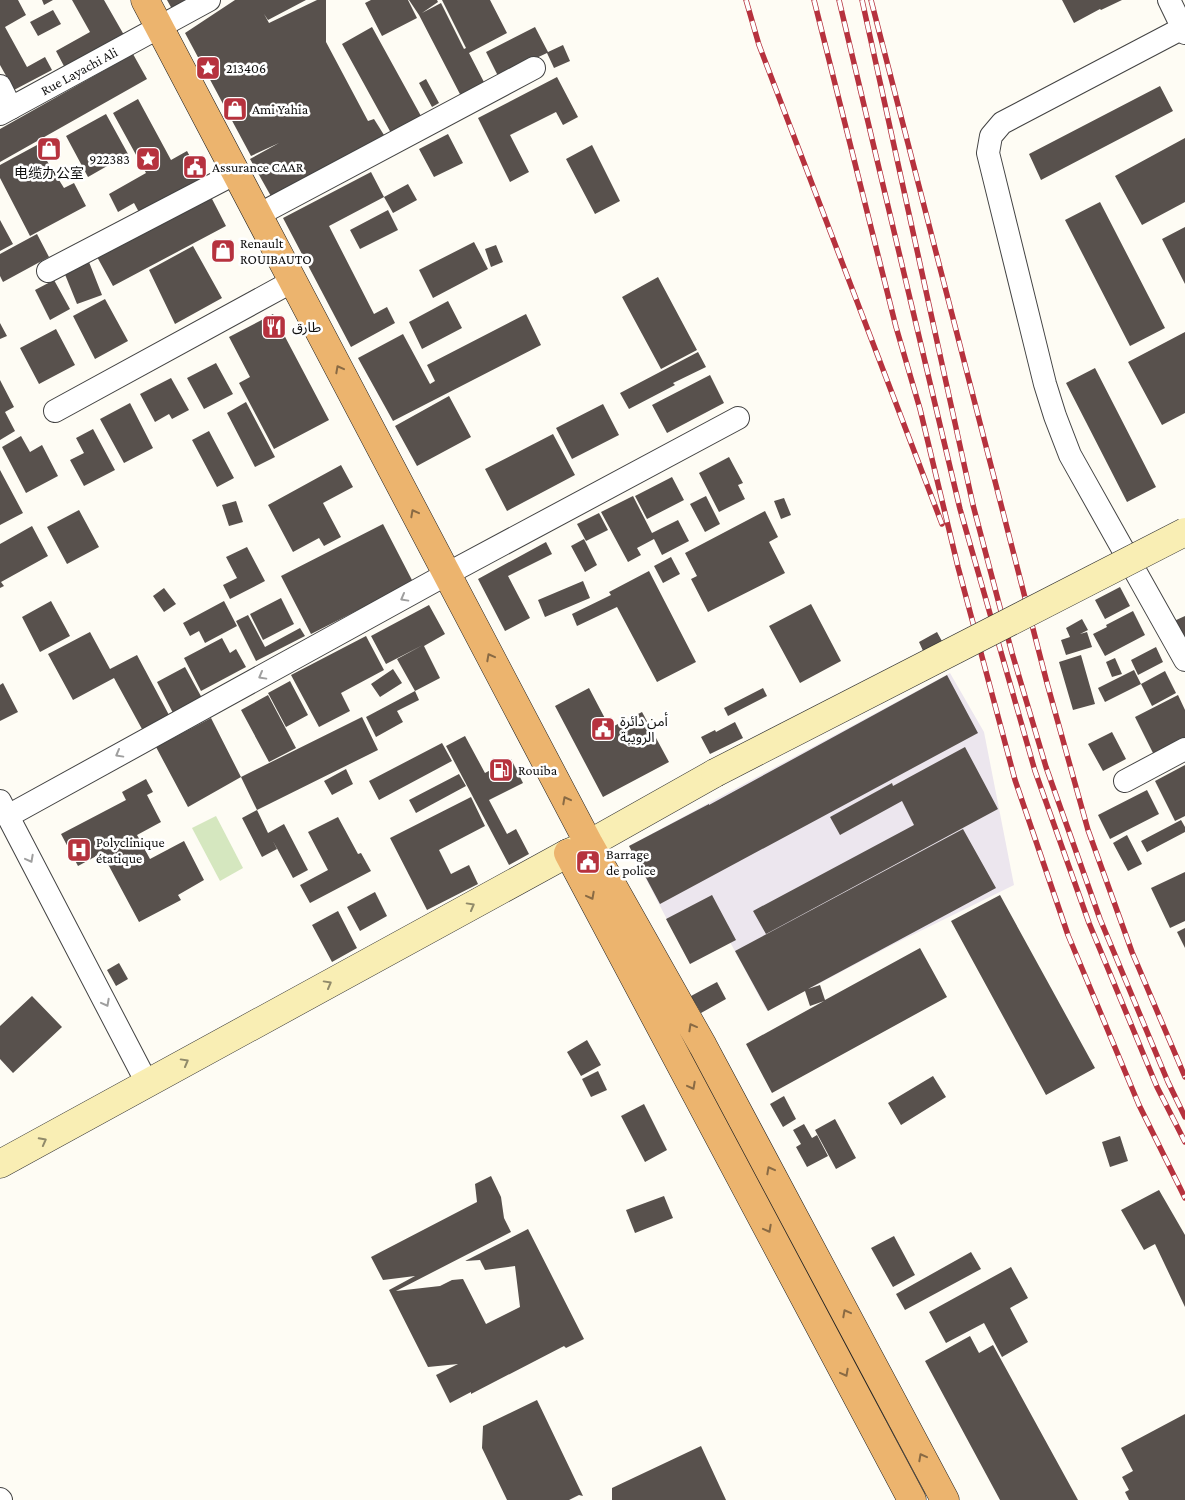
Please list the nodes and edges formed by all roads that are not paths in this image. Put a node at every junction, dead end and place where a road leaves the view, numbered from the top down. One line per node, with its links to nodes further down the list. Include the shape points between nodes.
1 (145, 0): 4 (highway)
2 (209, 0): 4 (street, Rue Layachi Ali)
3 (1169, 0): 5 (street)
4 (160, 28): 8 (street, Rue Layachi Ali); 9 (highway)
5 (1184, 30): 17 (street, via 1002,123 991,136 988,153 1045,384 1070,455)
6 (534, 68): 10 (street)
7 (0, 86): 8 (street)
8 (6, 111)
9 (236, 173): 10 (highway); 11 (street)
10 (258, 215): 12 (highway)
11 (48, 271)
12 (293, 281): 13 (street); 16 (highway, one-way to 12)
13 (55, 410)
14 (738, 418): 16 (street)
15 (1185, 532): 21 (main road, bridge, via 715,773)
16 (447, 574): 20 (street, one-way to 20); 21 (highway, one-way to 16)
17 (1185, 660)
18 (1185, 749): 19 (street)
19 (1124, 781)
20 (4, 808): 22 (street, one-way to 22)
21 (578, 848): 22 (main road, one-way to 21); 24 (highway, one-way to 24); 25 (highway, one-way to 21, via 654,958)
22 (147, 1083): 23 (main road, one-way to 22)
23 (0, 1164)
24 (912, 1500)
25 (944, 1500)

